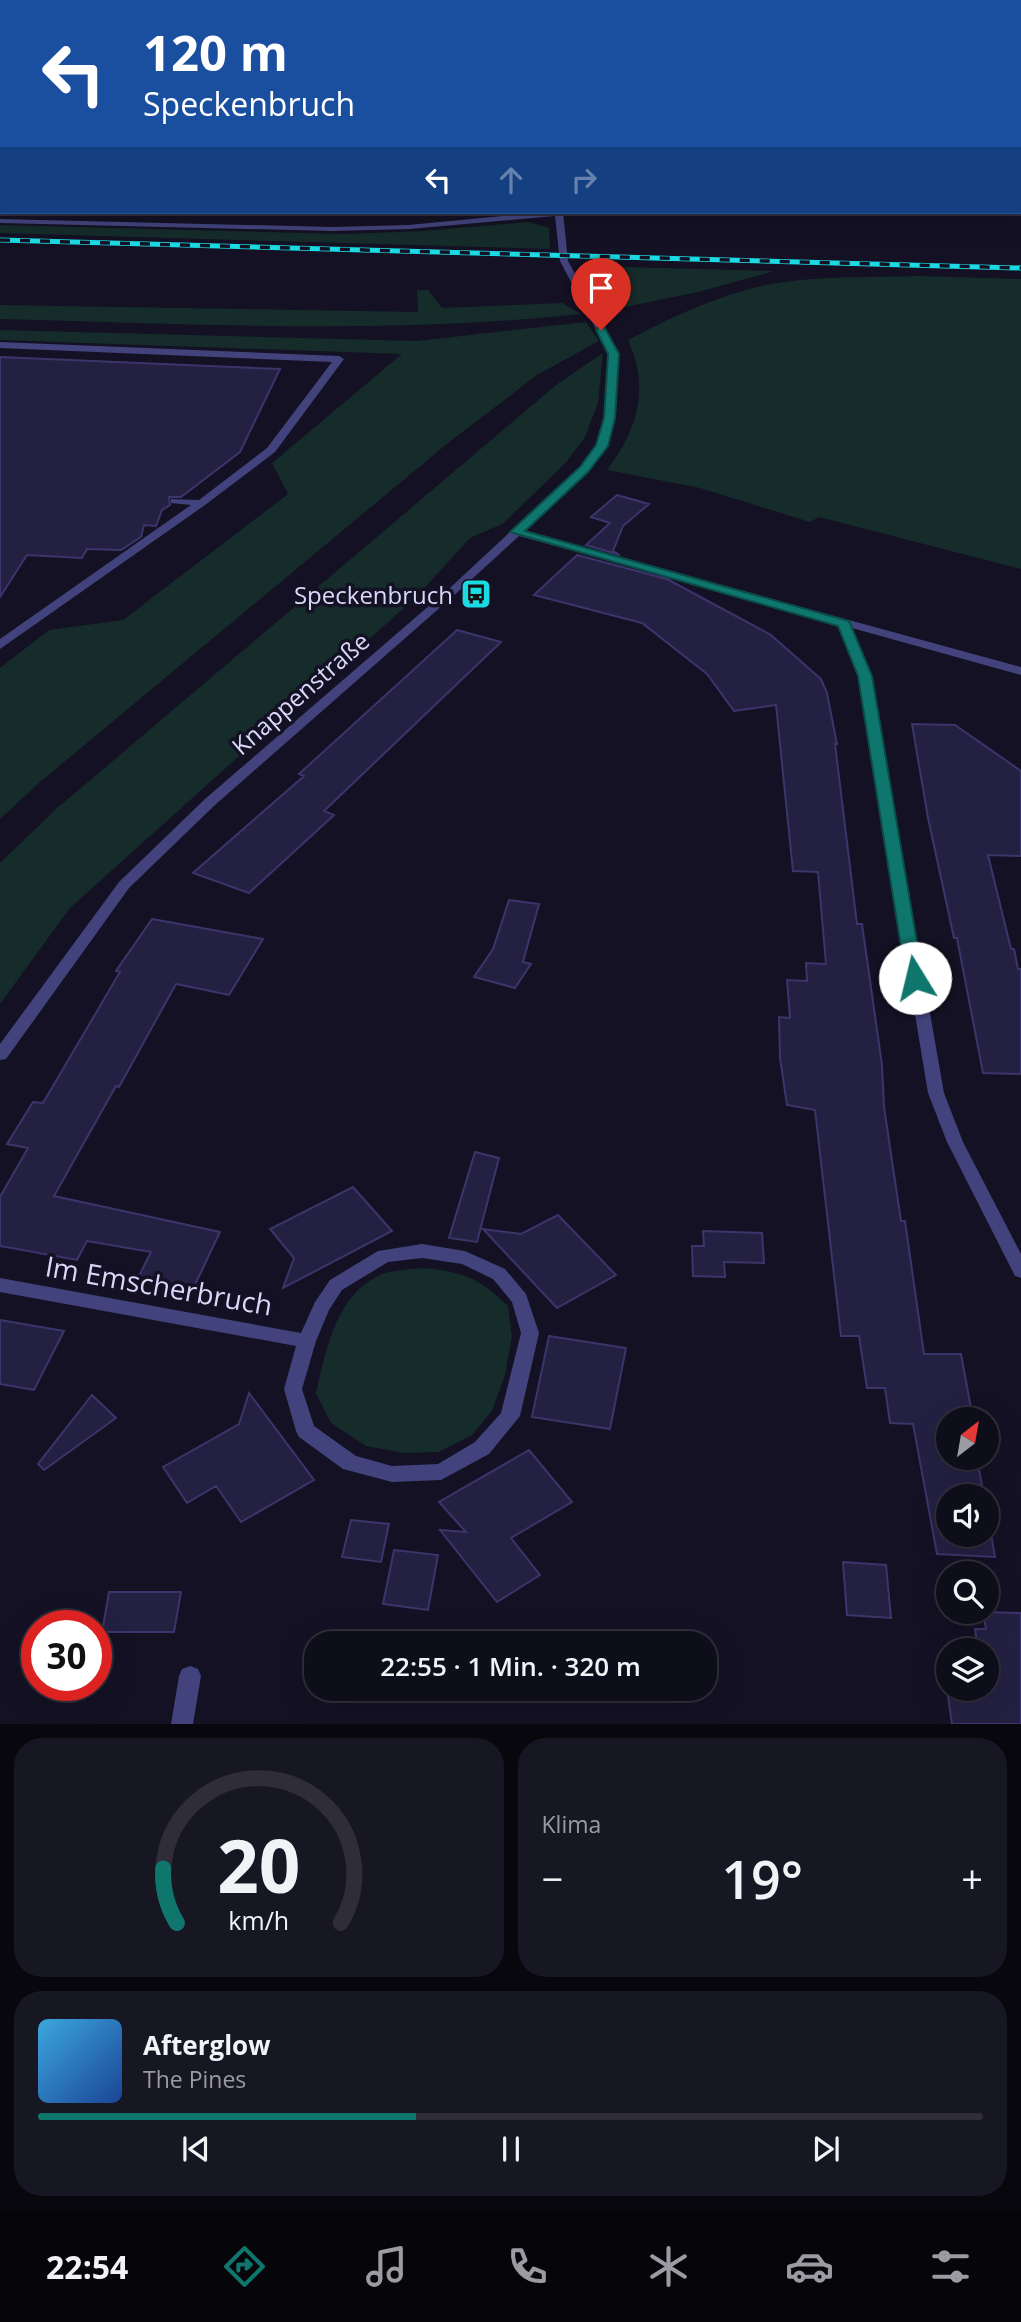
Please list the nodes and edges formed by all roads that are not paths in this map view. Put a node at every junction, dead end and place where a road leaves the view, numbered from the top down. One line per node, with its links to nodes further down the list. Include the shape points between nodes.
1 (538, 214): 3 (street, via 409,227 333,229)
2 (558, 214): 7 (street, Knappenstraße, via 564,261 614,354 609,418 602,446 584,469)
3 (0, 221)
4 (0, 345): 6 (street, via 339,359 271,450)
5 (175, 501): 6 (street)
6 (201, 503): 9 (street)
7 (516, 532): 8 (street); 11 (street, Knappenstraße, via 210,802 124,885)
8 (844, 624): 10 (street); 12 (street, via 865,676 936,1093 955,1142)
9 (0, 645)
10 (1021, 671)
11 (1, 1052)
12 (1021, 1271)
13 (0, 1285): 14 (street, Im Emscherbruch)
14 (307, 1341): 14 (street, via 293,1389 306,1431 350,1463 392,1474 440,1472 482,1448 510,1416 530,1333 520,1299 499,1274 465,1258 422,1251 384,1256 335,1285)
15 (190, 1676): 16 (street)
16 (182, 1724)

